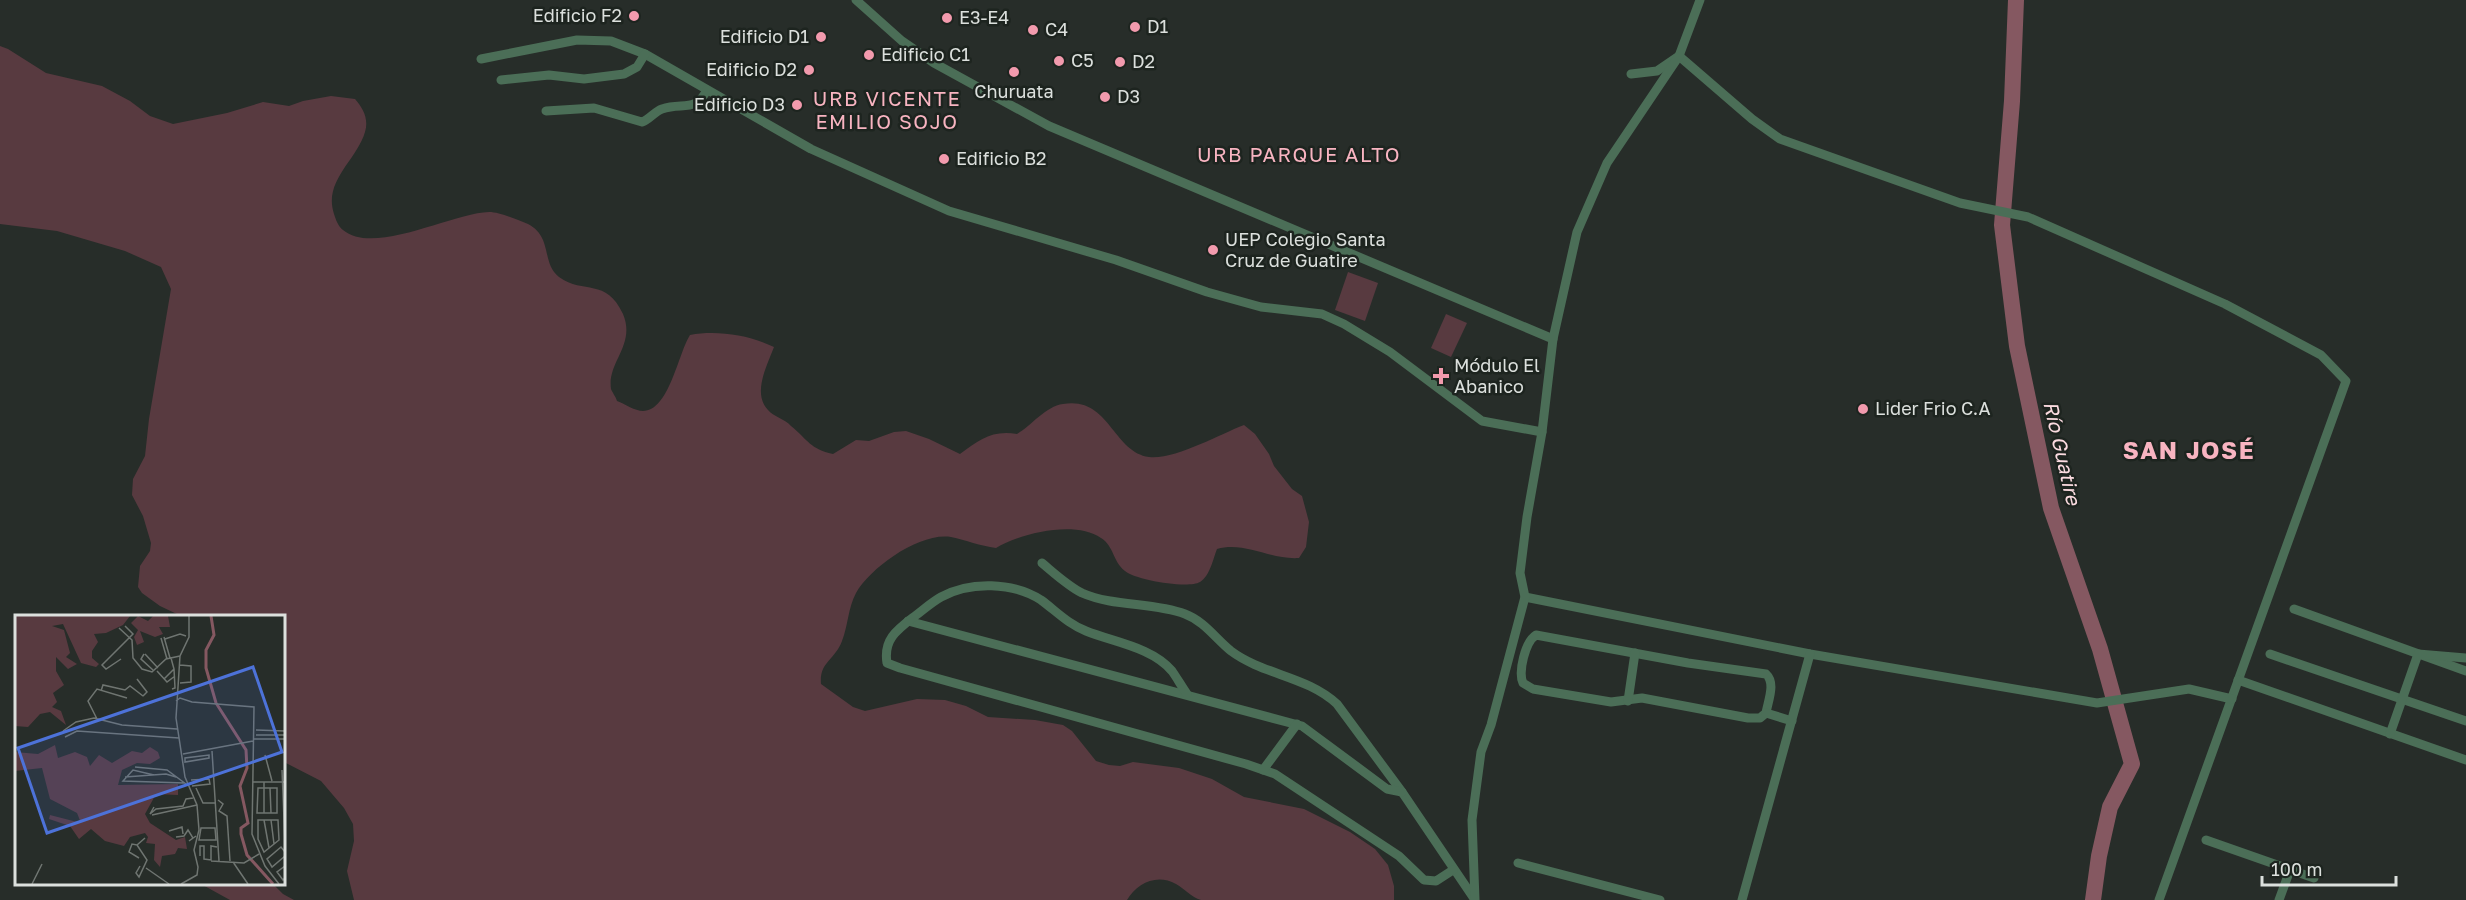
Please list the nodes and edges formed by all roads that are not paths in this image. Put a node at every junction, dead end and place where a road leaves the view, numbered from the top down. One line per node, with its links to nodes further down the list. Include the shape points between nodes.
1 (856, 0): 10 (street, via 934,63 1049,126)
2 (1700, 0): 4 (street)
3 (645, 54): 5 (street, via 611,41 577,40); 7 (street, via 637,67 624,74 584,80 549,75); 8 (street)
4 (1679, 56): 6 (street, via 1657,71); 10 (street, via 1598,179 1577,232); 22 (street, via 1779,139 1960,203 2018,214 2225,304 2321,355 2346,381)
5 (481, 59)
6 (1631, 74)
7 (501, 80)
8 (707, 90): 9 (street, via 694,105 665,108 642,122 594,108); 11 (street, via 811,149 949,211 1261,307 1322,314 1390,352 1482,421)
9 (546, 111)
10 (1553, 339): 11 (street)
11 (1542, 432): 13 (street, via 1520,573)
12 (1041, 563): 34 (street, via 1081,592 1095,597 1189,615 1250,662 1325,693)
13 (1525, 597): 17 (street); 40 (street, via 1481,752 1472,820)
14 (2294, 609): 19 (street)
15 (908, 621): 23 (street); 23 (street, via 942,596 976,586 1024,590 1070,624 1155,658 1171,670); 33 (street, via 890,637 885,651 887,663)
16 (1635, 653): 26 (street); 26 (street, via 1536,635 1529,642 1521,675 1523,683 1533,689 1611,702); 27 (street, via 1766,674 1772,685)
17 (1810, 654): 24 (street, via 2097,703 2189,689); 28 (street)
18 (2270, 654): 25 (street)
19 (2418, 654): 20 (street); 21 (street); 25 (street)
20 (2466, 658)
21 (2466, 671)
22 (2238, 680): 24 (street); 31 (street)
23 (1186, 694): 30 (street)
24 (2232, 699): 43 (street)
25 (2402, 699): 29 (street); 31 (street)
26 (1628, 701): 27 (street, via 1642,699 1748,718 1760,718)
27 (1766, 713): 28 (street)
28 (1792, 721): 42 (street)
29 (2466, 721)
30 (1297, 724): 33 (street); 34 (street, via 1387,789)
31 (2390, 734): 32 (street)
32 (2466, 760)
33 (1263, 770): 37 (street, via 1275,774 1399,856 1424,879 1436,881)
34 (1402, 792): 37 (street)
35 (2206, 840): 38 (street)
36 (1518, 863): 41 (street)
37 (1453, 870): 40 (street)
38 (2290, 870): 39 (street); 44 (street)
39 (2314, 878)
40 (1475, 900)
41 (1660, 900)
42 (1742, 900)
43 (2159, 900)
44 (2279, 900)

